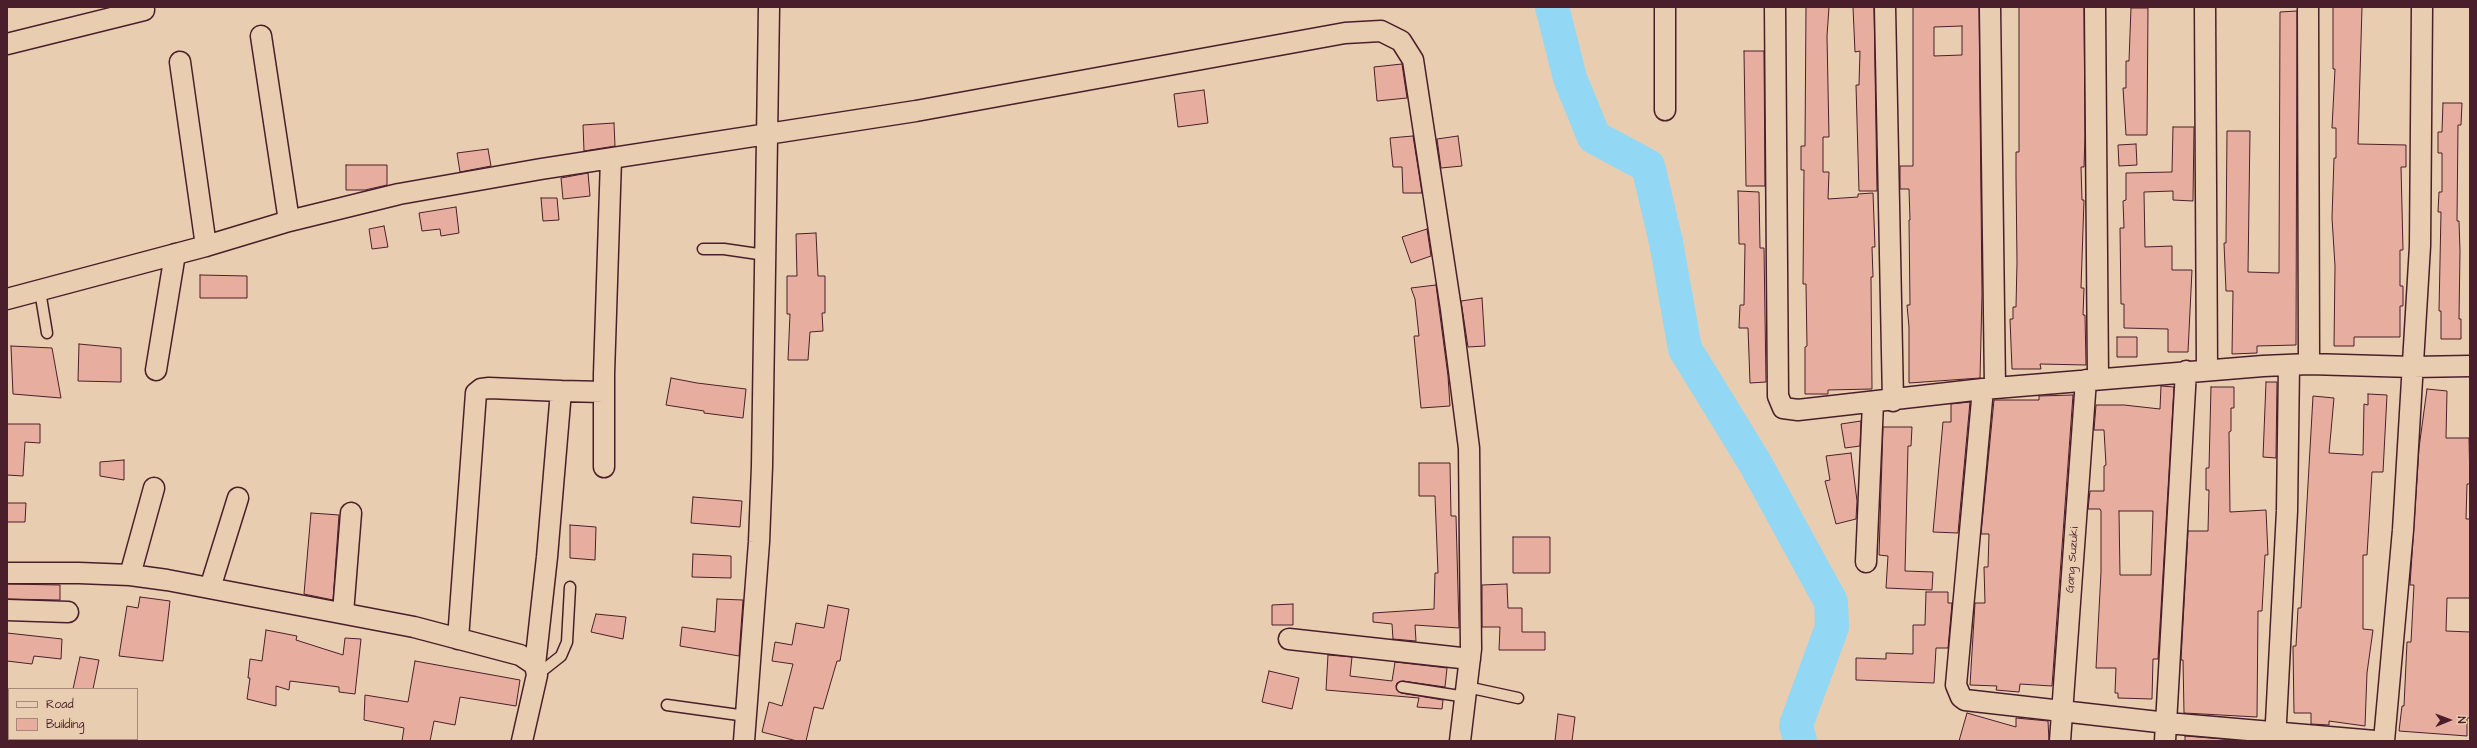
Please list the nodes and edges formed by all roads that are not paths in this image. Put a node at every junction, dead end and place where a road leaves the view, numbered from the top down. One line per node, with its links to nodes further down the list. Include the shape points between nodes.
1 (769, 7): 15 (street)
2 (1665, 7): 14 (street)
3 (1775, 7): 37 (street, via 1780,403 1783,408 1798,410)
4 (1884, 7): 36 (street)
5 (1990, 7): 33 (street)
6 (2095, 7): 32 (street, Gang Suzuki)
7 (2205, 7): 30 (street)
8 (2308, 7): 25 (street)
9 (2422, 7): 28 (street, via 2420,246)
10 (144, 10): 12 (street)
11 (261, 36): 17 (street)
12 (7, 44)
13 (180, 62): 18 (street)
14 (1665, 110)
15 (768, 136): 16 (street); 21 (street); 52 (street, via 1345,33 1381,31 1401,42 1413,60 1452,309 1469,448)
16 (611, 159): 17 (street, via 399,194); 35 (street)
17 (289, 221): 18 (street)
18 (206, 246): 20 (street)
19 (703, 249): 21 (lane, via 724,249)
20 (175, 254): 22 (street); 29 (street)
21 (765, 255): 59 (street, via 759,542)
22 (40, 291): 23 (street); 24 (lane)
23 (7, 299)
24 (47, 333)
25 (2309, 364): 26 (street); 28 (street)
26 (2289, 365): 30 (street); 61 (street, via 2287,511)
27 (2470, 366): 28 (street)
28 (2413, 367): 67 (street, via 2403,530)
29 (156, 370)
30 (2207, 370): 31 (street)
31 (2186, 371): 32 (street); 60 (street)
32 (2092, 379): 33 (street); 58 (street, Gang Suzuki)
33 (1989, 389): 36 (street); 58 (street, via 1956,685 1965,700)
34 (561, 391): 35 (street); 50 (street, via 489,388 476,393); 53 (street)
35 (604, 392): 38 (street)
36 (1893, 401): 37 (street)
37 (1873, 403): 42 (street)
38 (604, 467)
39 (154, 488): 44 (street)
40 (238, 498): 46 (street)
41 (351, 513): 49 (street)
42 (1866, 562)
43 (7, 573): 44 (street)
44 (130, 575): 46 (street)
45 (570, 587): 53 (lane, via 567,642 561,656)
46 (210, 588): 49 (street)
47 (7, 610): 48 (street)
48 (68, 612)
49 (343, 613): 50 (street)
50 (458, 639): 53 (street, via 520,655)
51 (1289, 639): 52 (street)
52 (1470, 658): 55 (street)
53 (536, 670): 62 (street)
54 (1402, 688): 55 (lane)
55 (1466, 692): 56 (lane); 64 (street)
56 (1518, 698)
57 (667, 705): 59 (lane)
58 (2062, 712): 60 (street); 65 (street, Gang Suzuki)
59 (746, 716): 63 (street)
60 (2166, 732): 61 (street)
61 (2275, 737): 66 (street)
62 (522, 741)
63 (744, 741)
64 (1460, 741)
65 (2060, 741)
66 (2375, 741)
67 (2384, 741)

